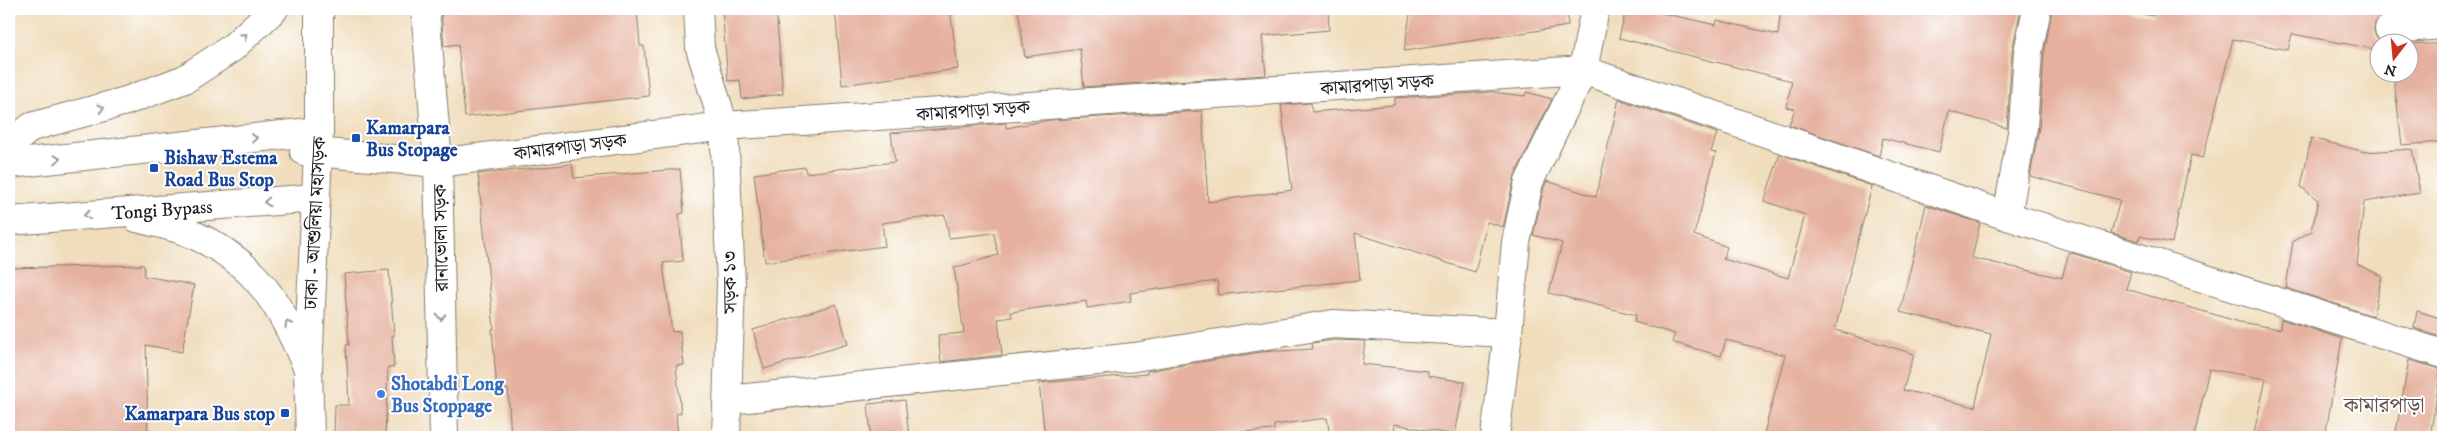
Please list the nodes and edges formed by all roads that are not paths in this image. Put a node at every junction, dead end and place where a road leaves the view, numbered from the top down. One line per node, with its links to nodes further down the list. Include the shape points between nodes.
1 (274, 9): 12 (main road, one-way to 1, via 31,127 126,101 185,79 232,48)
2 (319, 9): 11 (main road, ঢাকা - আশুলিয়া মহাসড়ক)
3 (425, 9): 13 (main road, রানাভোলা সড়ক)
4 (698, 9): 10 (main road, সড়ক ১৩, via 700,48)
5 (1595, 9): 9 (main road)
6 (2037, 9): 17 (main road, via 2028,52 2024,127)
7 (2443, 25): 8 (main road)
8 (2389, 29)
9 (1582, 70): 10 (main road, কামারপাড়া সড়ক); 17 (main road); 19 (main road, via 1529,182 1516,242)
10 (724, 126): 13 (main road, কামারপাড়া সড়ক); 22 (main road, সড়ক ১৩, via 731,284)
11 (311, 141): 13 (main road, কামারপাড়া সড়ক); 14 (main road, কামারপাড়া সড়ক, one-way to 11); 15 (main road, ঢাকা - আশুলিয়া মহাসড়ক)
12 (9, 146)
13 (438, 163): 24 (main road, রানাভোলা সড়ক, one-way to 24)
14 (9, 164)
15 (316, 198): 16 (main road, Tongi Bypass, one-way to 16); 21 (main road, ঢাকা - আশুলিয়া মহাসড়ক)
16 (119, 212): 18 (main road, Tongi Bypass, one-way to 18); 21 (main road, one-way to 16, via 290,328 264,285 231,255 191,233)
17 (2007, 216): 20 (main road)
18 (9, 221)
19 (1508, 333): 22 (main road, via 1333,324 1135,357); 26 (main road)
20 (2443, 354)
21 (308, 369): 23 (main road, ঢাকা - আশুলিয়া মহাসড়ক)
22 (728, 400): 25 (main road, সড়ক ১৩)
23 (310, 437)
24 (444, 437)
25 (726, 437)
26 (1494, 437)

